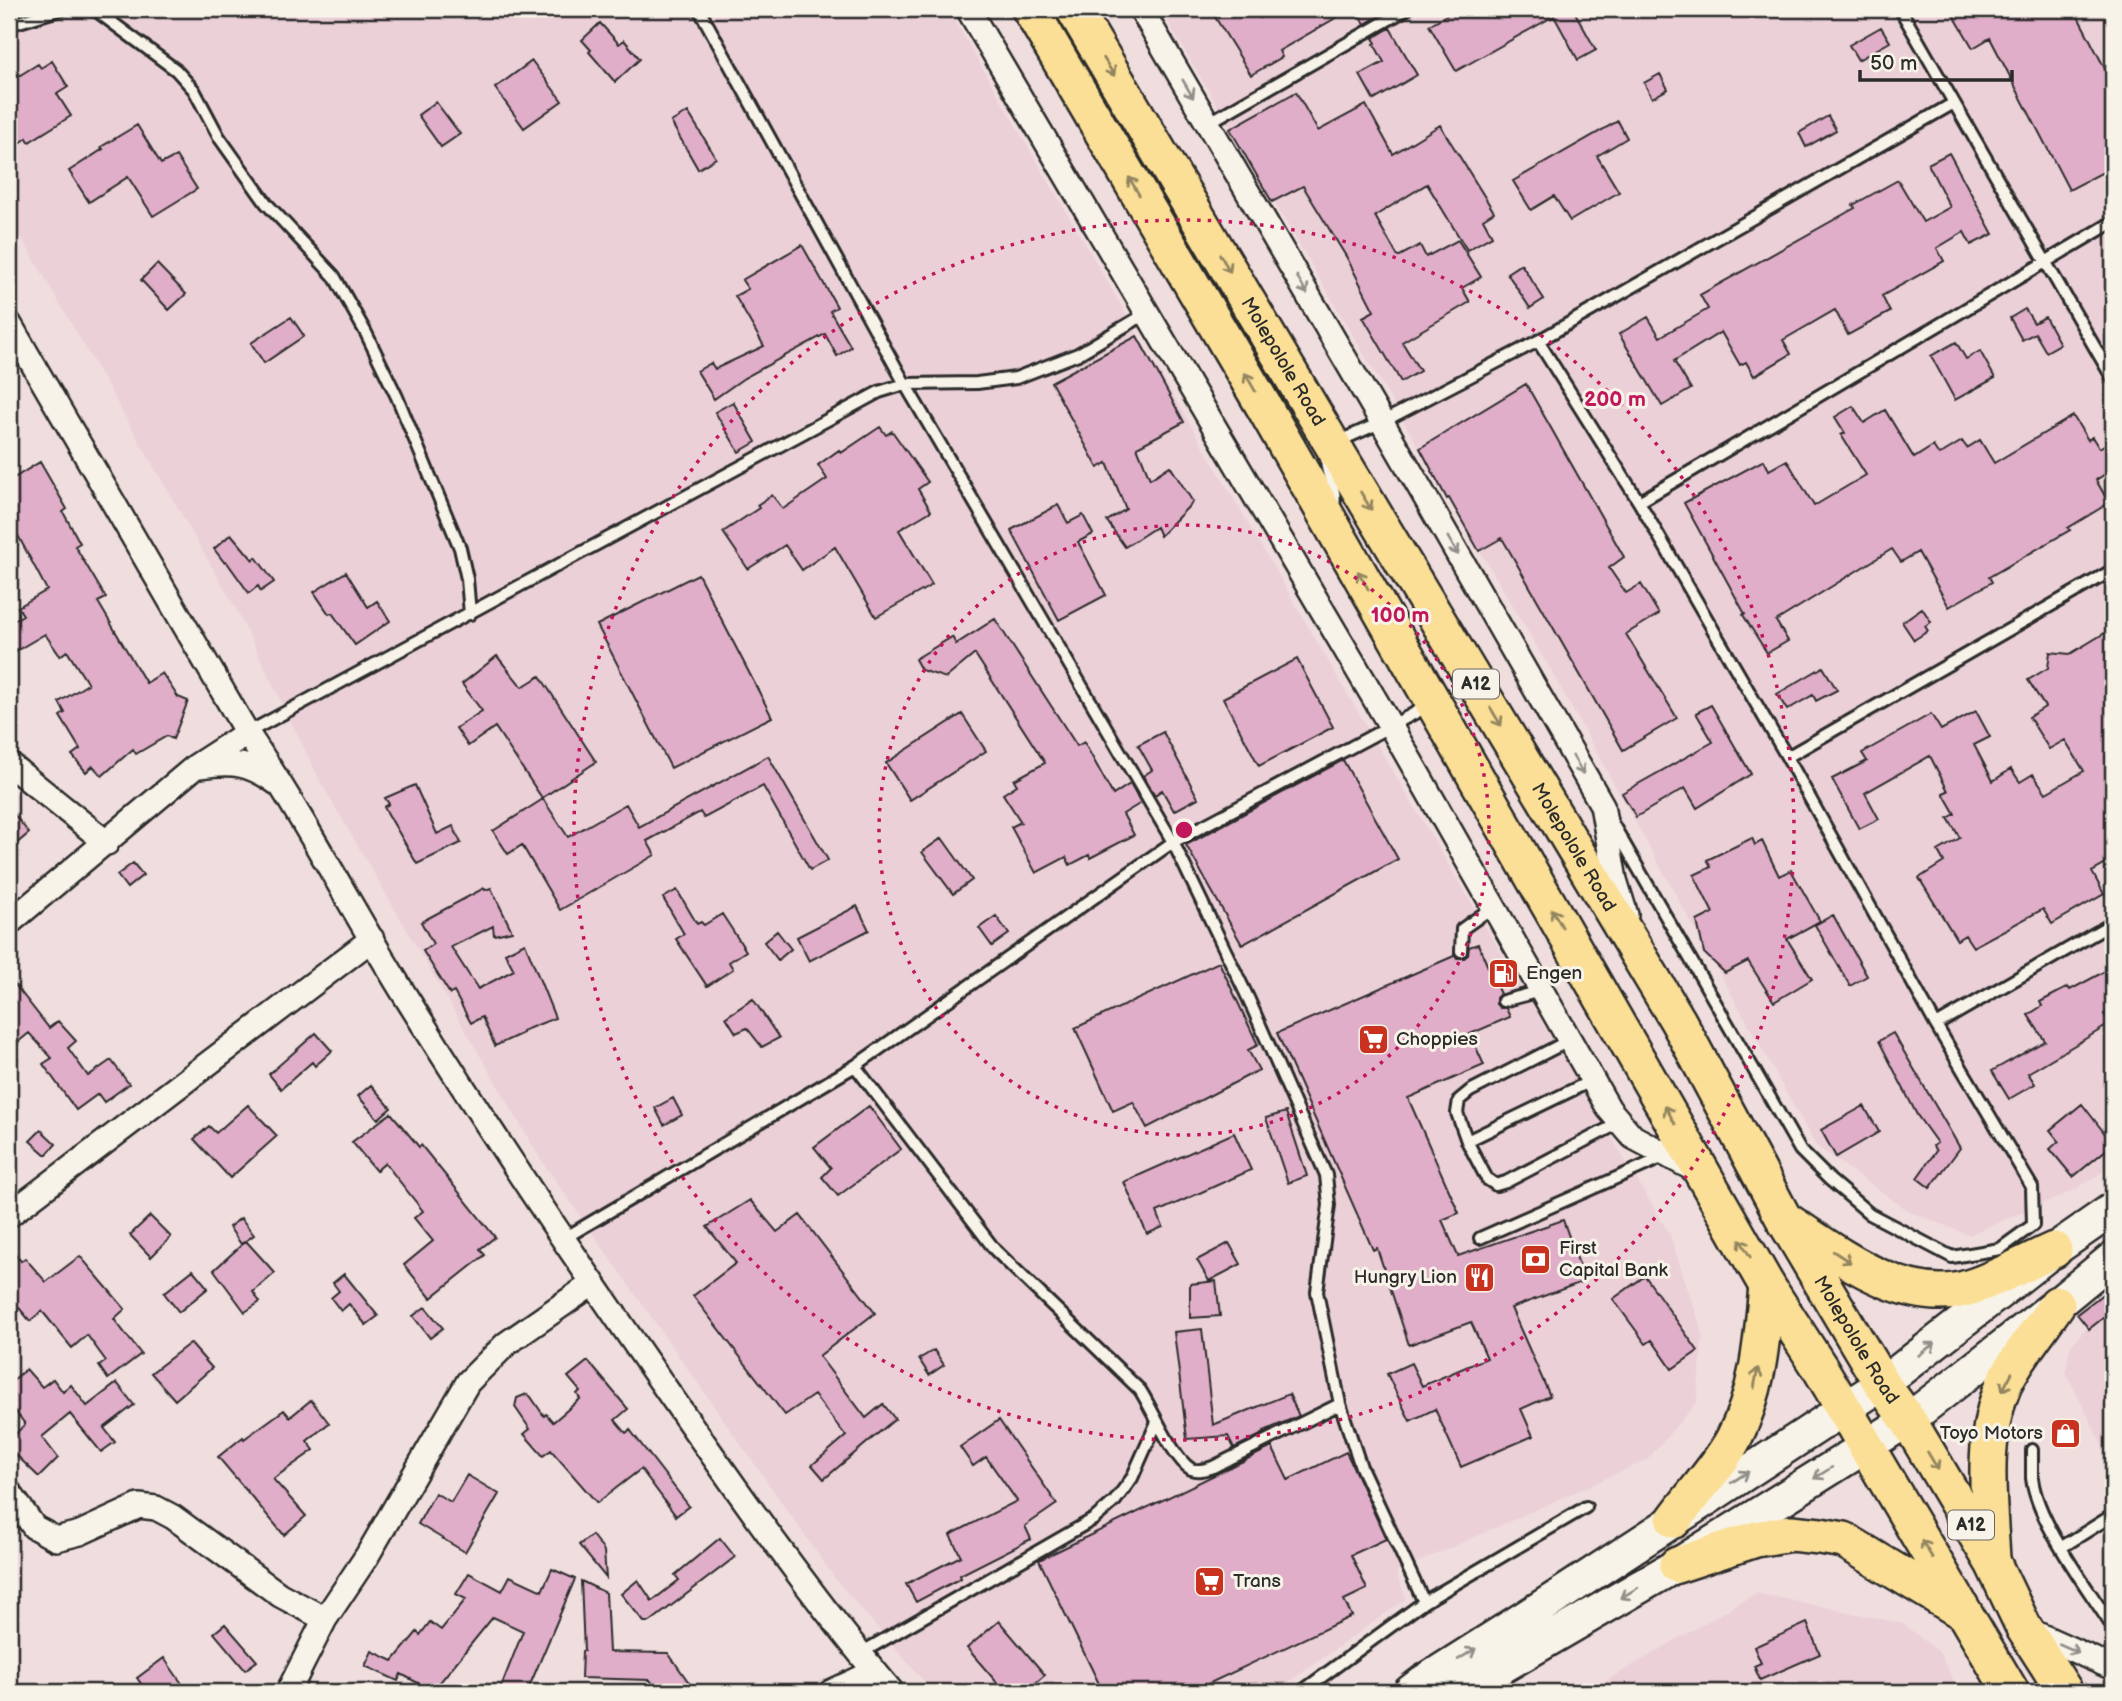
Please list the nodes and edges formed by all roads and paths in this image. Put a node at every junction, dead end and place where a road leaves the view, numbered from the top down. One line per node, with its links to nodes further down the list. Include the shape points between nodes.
1 (62, 9): 10 (lane)
2 (94, 9): 25 (lane, via 176,70 194,90 219,137 266,203 334,275 397,397 460,548)
3 (699, 9): 19 (lane)
4 (968, 9): 15 (street)
5 (1030, 9): 23 (main road, Molepolole Road / A12, one-way to 5)
6 (1074, 9): 21 (main road, Molepolole Road / A12, one-way to 21)
7 (1141, 9): 12 (street, one-way to 12)
8 (1407, 9): 12 (lane)
9 (1900, 9): 11 (lane)
10 (9, 25)
11 (1954, 103): 14 (lane); 17 (lane)
12 (1208, 123): 20 (street, one-way to 20)
13 (2113, 222): 14 (lane)
14 (2044, 261): 18 (lane); 22 (lane)
15 (1147, 313): 19 (lane, via 1078,354 1016,378); 27 (street)
16 (9, 323): 28 (street)
17 (1538, 341): 20 (lane); 22 (lane)
18 (2113, 379)
19 (905, 384): 25 (lane, via 850,407); 34 (lane)
20 (1382, 422): 21 (lane); 33 (street, one-way to 33)
21 (1332, 444): 23 (lane, via 1325,465 1335,503); 41 (main road, Molepolole Road / A12, one-way to 41)
22 (1640, 502): 29 (lane)
23 (1326, 516): 26 (main road, Molepolole Road / A12, one-way to 23)
24 (2113, 570): 29 (lane)
25 (470, 614): 28 (lane)
26 (1433, 703): 27 (lane); 51 (main road, Molepolole Road / A12, one-way to 26)
27 (1390, 725): 34 (lane); 36 (street)
28 (247, 733): 31 (street); 32 (street)
29 (1787, 757): 44 (lane)
30 (9, 764): 35 (street)
31 (196, 766): 32 (street, via 244,764); 35 (street)
32 (285, 789): 39 (street)
33 (1602, 806): 41 (street, via 1615,880); 44 (lane, via 1800,1150 1870,1214 1952,1257 2000,1248 2033,1224 2032,1187)
34 (1173, 842): 46 (lane); 63 (lane, via 1326,1175 1329,1205 1317,1292)
35 (107, 843): 37 (street)
36 (1493, 907): 40 (lane, via 1462,929); 42 (street)
37 (9, 923)
38 (2113, 923): 44 (lane)
39 (372, 939): 53 (street); 56 (street)
40 (1461, 951)
41 (1637, 953): 54 (main road, Molepolole Road / A12)
42 (1541, 991): 43 (lane); 45 (street)
43 (1503, 1001)
44 (1936, 1025)
45 (1570, 1040): 47 (street); 49 (lane, via 1459,1100 1457,1113)
46 (855, 1066): 56 (lane); 66 (lane, via 995,1250 1140,1390)
47 (1592, 1080): 48 (street); 49 (lane)
48 (1619, 1123): 49 (lane, via 1496,1185 1487,1179); 50 (street, via 1633,1137)
49 (1467, 1141)
50 (1667, 1155): 51 (street); 55 (lane)
51 (1703, 1175): 60 (main road, Molepolole Road / A12, one-way to 51)
52 (2113, 1209): 57 (main road)
53 (9, 1215)
54 (1784, 1219): 57 (main road, one-way to 57, via 1863,1270 1899,1285 1942,1292 1969,1288); 62 (main road, Molepolole Road / A12)
55 (1480, 1238)
56 (563, 1239): 59 (street)
57 (2054, 1250): 62 (main road, one-way to 57)
58 (2113, 1258): 61 (main road)
59 (592, 1284): 78 (street, via 506,1344 468,1382); 81 (street, via 767,1533)
60 (1767, 1286): 64 (main road, Molepolole Road / A12); 72 (main road, one-way to 60, via 1733,1440 1747,1410 1756,1382)
61 (2057, 1304): 65 (main road); 74 (main road, one-way to 74, via 2005,1382 1994,1412 1988,1450)
62 (1882, 1384): 64 (main road); 65 (main road, Molepolole Road / A12)
63 (1340, 1404): 66 (lane, via 1200,1471 1190,1469 1181,1459); 76 (lane, via 1362,1466)
64 (1844, 1408): 67 (main road, Molepolole Road / A12); 72 (main road, one-way to 64)
65 (1908, 1420): 67 (main road); 74 (main road, Molepolole Road / A12, one-way to 74)
66 (1157, 1422): 81 (lane, via 1132,1478 1094,1519)
67 (1866, 1446): 75 (main road, one-way to 75); 77 (main road, Molepolole Road / A12, one-way to 67)
68 (2032, 1450): 73 (lane, via 2032,1480 2041,1510)
69 (9, 1492): 78 (street, via 34,1527 56,1539 139,1506 156,1508 280,1595)
70 (1586, 1507): 76 (lane)
71 (2113, 1515): 73 (lane)
72 (1674, 1520): 88 (main road, one-way to 72)
73 (2062, 1547): 80 (lane)
74 (1993, 1563): 79 (main road, Molepolole Road / A12)
75 (1676, 1564): 77 (main road, via 1756,1539 1791,1534 1844,1540); 89 (main road, one-way to 89)
76 (1424, 1602): 87 (lane)
77 (1967, 1615): 90 (main road, Molepolole Road / A12)
78 (325, 1619): 84 (street)
79 (2024, 1628): 82 (street, one-way to 82); 91 (main road, Molepolole Road / A12)
80 (2113, 1628)
81 (859, 1654): 83 (street)
82 (2113, 1668)
83 (874, 1672): 85 (street); 86 (street)
84 (288, 1692)
85 (831, 1692)
86 (892, 1692)
87 (1301, 1692)
88 (1410, 1692)
89 (1459, 1692)
90 (2011, 1692)
91 (2065, 1692)

